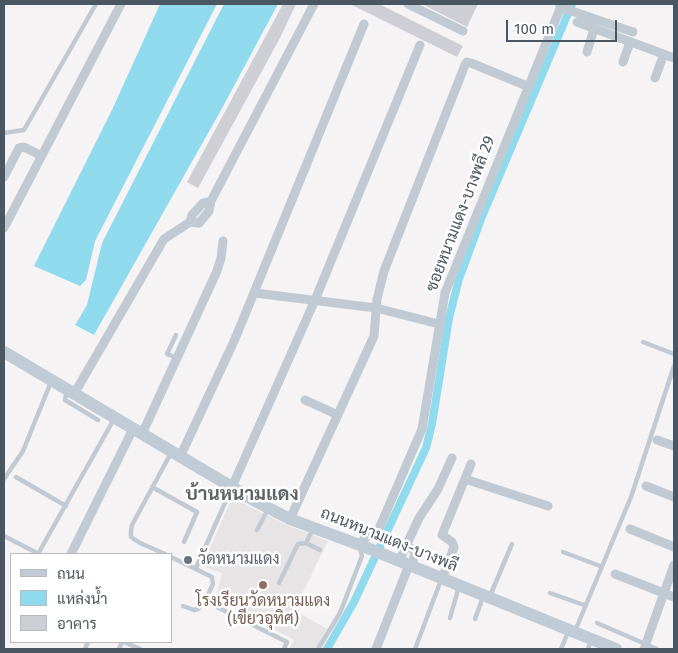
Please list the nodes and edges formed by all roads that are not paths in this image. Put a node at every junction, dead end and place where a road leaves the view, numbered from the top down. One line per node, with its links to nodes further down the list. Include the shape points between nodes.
1 (96, 4): 19 (lane, via 24,130)
2 (121, 4): 20 (street)
3 (314, 4): 35 (street, via 211,201 203,203 190,222 164,239)
4 (408, 4): 9 (street)
5 (561, 5): 10 (street); 18 (street, ซอยหนามแดง-บางพลี 29)
6 (577, 22): 8 (street)
7 (364, 24): 24 (street)
8 (594, 29): 11 (street); 13 (street)
9 (463, 31)
10 (633, 32)
11 (630, 42): 14 (street); 16 (street)
12 (420, 44): 25 (street)
13 (587, 52)
14 (664, 54): 15 (street); 17 (street)
15 (674, 58)
16 (623, 62)
17 (655, 78)
18 (526, 86): 26 (street, via 467,62 384,271); 27 (street, ซอยหนามแดง-บางพลี 29, via 445,293)
19 (4, 133)
20 (40, 156): 21 (street, via 24,147 19,148); 22 (street)
21 (4, 177)
22 (4, 228)
23 (223, 241): 32 (street, via 217,271)
24 (255, 293): 25 (street); 43 (street)
25 (316, 300): 26 (street); 51 (street)
26 (376, 308): 27 (street); 37 (street, via 374,336)
27 (439, 324): 65 (street, ซอยหนามแดง-บางพลี 29, via 422,429 378,531 365,538)
28 (176, 335): 32 (lane, via 168,354)
29 (643, 342): 31 (lane)
30 (4, 352): 34 (main road, ถนนหนามแดง-บางพลี)
31 (674, 354)
32 (177, 358): 40 (street)
33 (674, 366): 76 (lane, via 631,497)
34 (52, 380): 35 (main road, ถนนหนามแดง-บางพลี); 47 (lane, via 23,452)
35 (71, 392): 38 (main road, ถนนหนามแดง-บางพลี); 39 (lane, via 65,400)
36 (305, 400): 37 (street)
37 (338, 415): 56 (street)
38 (115, 418): 40 (main road, ถนนหนามแดง-บางพลี); 53 (lane)
39 (98, 420)
40 (137, 431): 43 (main road, ถนนหนามแดง-บางพลี); 71 (street)
41 (657, 440): 42 (street)
42 (674, 446)
43 (176, 454): 50 (lane); 51 (main road, ถนนหนามแดง-บางพลี)
44 (452, 458): 63 (street)
45 (471, 464): 48 (street)
46 (16, 477): 53 (lane)
47 (4, 479)
48 (465, 479): 54 (street); 79 (street, via 442,535 454,547)
49 (646, 486): 52 (street)
50 (152, 487): 61 (lane, via 197,512); 72 (lane, via 132,525 132,537)
51 (232, 487): 55 (main road, ถนนหนามแดง-บางพลี); 77 (lane)
52 (674, 496)
53 (66, 506): 70 (lane)
54 (548, 506)
55 (268, 508): 56 (main road, ถนนหนามแดง-บางพลี); 59 (lane)
56 (290, 519): 57 (main road, ถนนหนามแดง-บางพลี)
57 (314, 528): 62 (lane); 65 (main road, ถนนหนามแดง-บางพลี)
58 (630, 529): 66 (street)
59 (257, 530)
60 (4, 536): 69 (lane)
61 (184, 542)
62 (306, 543): 67 (lane); 80 (lane, via 298,544)
63 (406, 544): 74 (street); 74 (street, via 415,552)
64 (512, 544): 84 (lane)
65 (362, 546): 74 (main road, ถนนหนามแดง-บางพลี); 98 (lane, via 362,556 340,613)
66 (674, 547)
67 (320, 550)
68 (563, 552): 76 (lane)
69 (37, 553)
70 (40, 553)
71 (72, 553)
72 (163, 553)
73 (172, 557): 77 (lane)
74 (406, 564): 79 (main road, ถนนหนามแดง-บางพลี); 99 (street)
75 (674, 565): 82 (street)
76 (600, 566): 87 (lane)
77 (196, 568): 86 (lane, via 212,577 213,584)
78 (615, 574): 82 (street)
79 (442, 578): 81 (main road, ถนนหนามแดง-บางพลี); 100 (lane)
80 (279, 583)
81 (459, 586): 84 (main road, ถนนหนามแดง-บางพลี); 89 (lane)
82 (663, 592): 85 (street); 95 (street)
83 (550, 593): 87 (lane)
84 (487, 596): 90 (lane); 92 (main road, ถนนหนามแดง-บางพลี)
85 (674, 597)
86 (206, 601): 88 (lane, via 194,610); 97 (lane, via 287,642)
87 (584, 605): 92 (lane)
88 (183, 606)
89 (450, 618)
90 (475, 620)
91 (596, 623): 95 (lane)
92 (572, 631): 94 (main road, ถนนหนามแดง-บางพลี); 101 (lane)
93 (125, 643): 96 (lane)
94 (590, 644): 102 (main road, ถนนหนามแดง-บางพลี)
95 (644, 646): 103 (lane)
96 (140, 649)
97 (284, 649)
98 (318, 649)
99 (376, 649)
100 (415, 649)
101 (561, 649)
102 (616, 649)
103 (658, 649)

